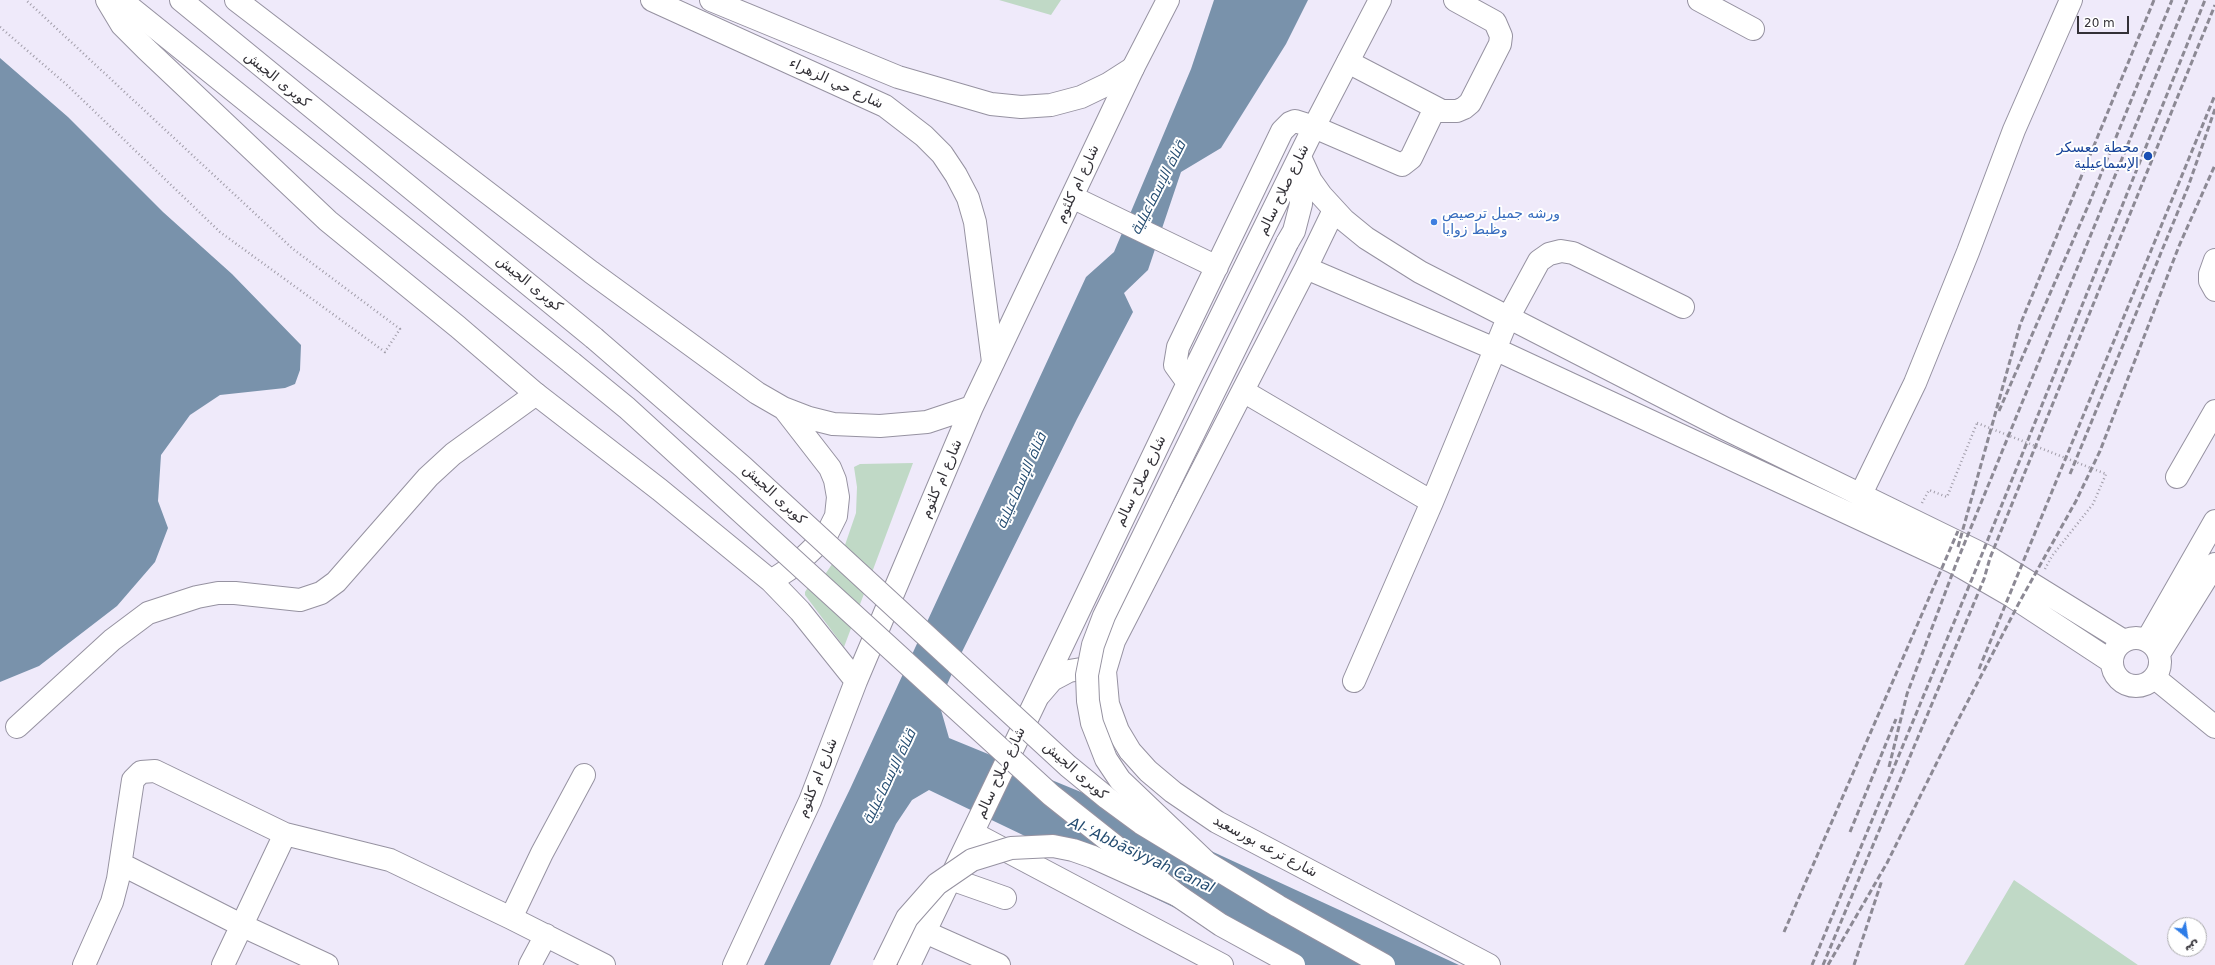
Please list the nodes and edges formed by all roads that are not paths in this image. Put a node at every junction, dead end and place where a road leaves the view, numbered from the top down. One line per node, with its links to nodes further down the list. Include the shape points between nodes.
1 (107, 0): 32 (main road, via 122,25 328,221)
2 (121, 0): 61 (main road, bridge, via 633,414 1051,795)
3 (181, 0): 58 (main road, كوبرى الجيش, bridge, via 594,338 744,467 1068,766 1141,823)
4 (236, 0): 34 (main road, via 591,272 757,393)
5 (652, 0): 16 (main road, شارع حي الزهراء)
6 (711, 0): 15 (main road, شارع حي الزهراء)
7 (1168, 0): 14 (main road, شارع ام كلثوم)
8 (1380, 0): 13 (main road, شارع صلاح سالم)
9 (1455, 0): 17 (main road, via 1495,22 1501,36 1500,44 1470,103 1457,111 1442,111)
10 (1699, 0): 12 (main road)
11 (2071, 0): 39 (main road, via 2014,130 1915,384)
12 (1753, 29)
13 (1348, 62): 17 (main road); 18 (main road, شارع صلاح سالم)
14 (1134, 68): 15 (main road, شارع حي الزهراء, via 1081,97 1051,105 1021,107 991,104); 20 (main road, شارع ام كلثوم)
15 (898, 77): 16 (main road)
16 (885, 106): 29 (main road, شارع حي الزهراء, via 924,136 942,154 968,198 976,222 980,247)
17 (1435, 108): 18 (main road, via 1409,162 1402,164)
18 (1314, 127): 19 (main road, شارع صلاح سالم); 23 (main road, via 1295,121 1285,126)
19 (1299, 160): 21 (main road, via 1311,181); 30 (main road, شارع صلاح سالم); 58 (main road, bridge, via 1301,204 1294,231 1104,616 1093,645 1087,674 1092,722 1106,759 1120,780)
20 (1072, 198): 23 (main road); 29 (main road, شارع ام كلثوم)
21 (1334, 210): 24 (main road); 27 (main road, via 1361,234 1389,253)
22 (2215, 260): 25 (main road, via 2210,274 2210,281)
23 (1217, 267): 30 (main road, via 1176,352 1176,365)
24 (1306, 268): 28 (main road); 31 (main road)
25 (2215, 290)
26 (1683, 307): 27 (main road, via 1573,253 1561,251 1549,254 1539,261)
27 (1508, 318): 28 (main road); 36 (main road)
28 (1495, 349): 37 (main road); 40 (main road)
29 (993, 362): 33 (main road, شارع ام كلثوم)
30 (1188, 383): 52 (main road, شارع صلاح سالم)
31 (1243, 391): 40 (main road); 48 (main road, via 1114,641)
32 (536, 394): 44 (main road, via 660,490); 53 (main road, via 453,454 428,477 336,582 321,592 300,600 235,593 218,594 197,597 148,613 112,640)
33 (972, 407): 34 (main road, via 927,422 880,426 833,424); 50 (main road, شارع ام كلثوم)
34 (783, 408): 44 (main road, via 830,468 838,497 836,516 826,536 797,564)
35 (2215, 411): 38 (main road)
36 (1784, 457): 37 (main road); 39 (main road)
37 (1774, 477): 47 (main road, via 1956,564 2010,595)
38 (2177, 477)
39 (1861, 494): 45 (main road, via 1990,558)
40 (1432, 502): 51 (main road)
41 (2215, 521): 42 (main road)
42 (2209, 545): 46 (main road)
43 (2215, 564): 46 (main road)
44 (771, 581): 50 (main road, via 800,611)
45 (2124, 641): 46 (main road, via 2139,638); 47 (main road, via 2116,650)
46 (2153, 647): 49 (main road, via 2160,667)
47 (2112, 662): 49 (main road, via 2113,671 2124,683 2140,686)
48 (1105, 671): 52 (main road, via 1087,668 1069,670 1052,680); 79 (main road, شارع ترعه بورسعيد, via 1108,704 1118,730 1130,751 1173,792 1223,826)
49 (2155, 678): 54 (main road)
50 (856, 681): 72 (main road, شارع ام كلثوم, via 810,801)
51 (1354, 681)
52 (1039, 695): 57 (main road, شارع صلاح سالم)
53 (18, 727)
54 (2215, 727)
55 (584, 775): 63 (main road)
56 (285, 834): 59 (main road, via 155,771 141,772 132,780); 63 (main road, via 390,860); 64 (main road)
57 (973, 834): 60 (main road, شارع صلاح سالم); 76 (main road)
58 (1205, 861): 78 (main road, كوبرى الجيش, bridge, via 1278,906)
59 (121, 864): 64 (main road); 67 (main road, via 112,902)
60 (951, 879): 62 (main road); 65 (main road, شارع صلاح سالم)
61 (1177, 895): 73 (main road, bridge, via 1073,850 1053,846 1011,848 972,860 937,884 907,918); 77 (main road, bridge, via 1221,925)
62 (1005, 898)
63 (512, 918): 66 (main road)
64 (243, 926): 68 (main road); 69 (main road)
65 (925, 932): 74 (main road, شارع صلاح سالم); 75 (main road)
66 (546, 935): 70 (main road); 71 (main road)
67 (84, 965)
68 (223, 965)
69 (327, 965)
70 (530, 965)
71 (604, 965)
72 (734, 965)
73 (884, 965)
74 (909, 965)
75 (1000, 965)
76 (1222, 965)
77 (1294, 965)
78 (1384, 965)
79 (1489, 965)

